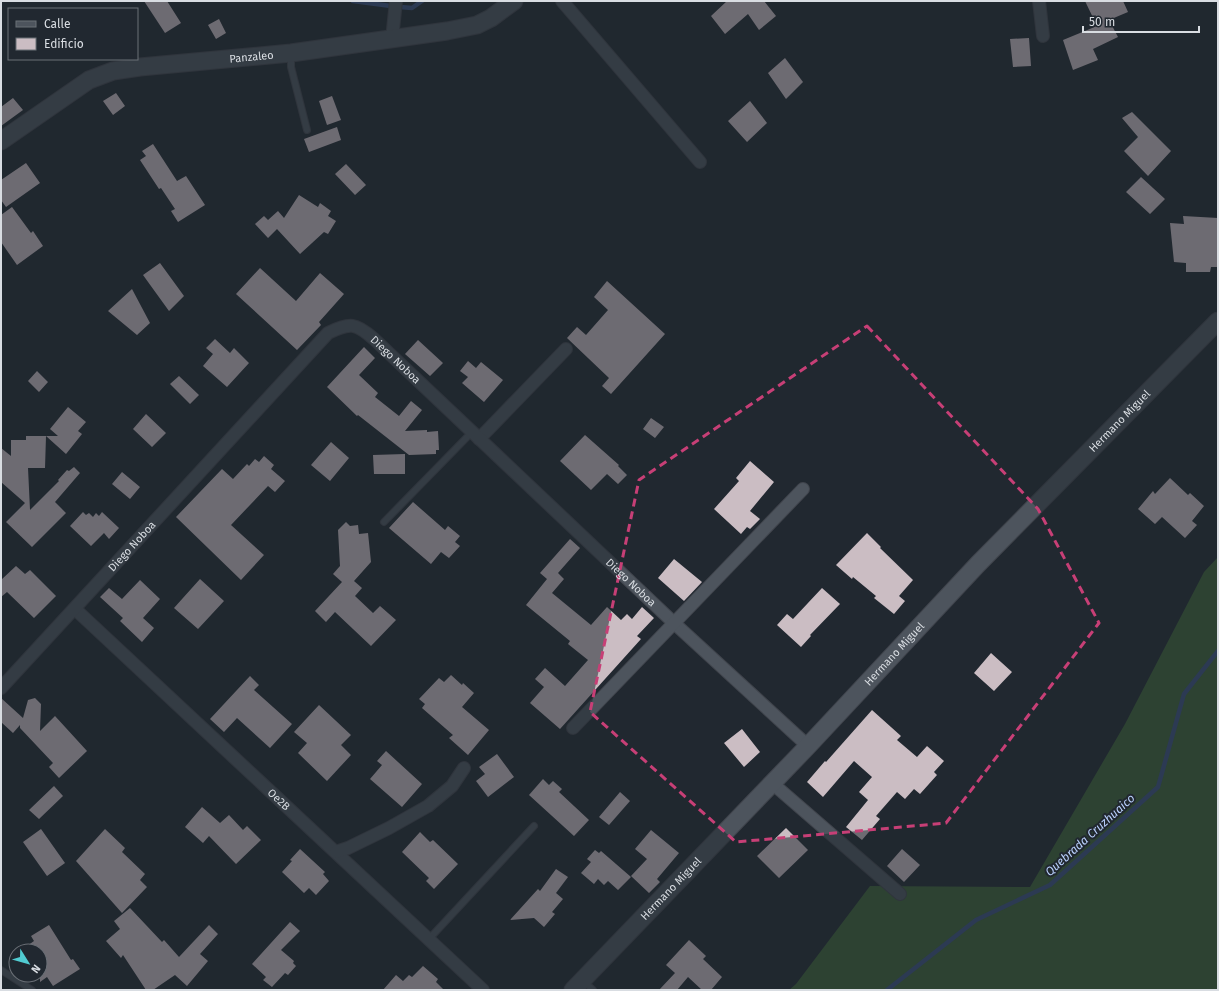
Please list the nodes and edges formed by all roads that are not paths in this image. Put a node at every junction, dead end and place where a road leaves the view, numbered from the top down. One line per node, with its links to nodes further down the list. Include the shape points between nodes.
1 (396, 1): 6 (street)
2 (514, 1): 6 (street, Panzaleo, via 477,25)
3 (562, 1): 10 (street)
4 (1039, 1): 5 (street)
5 (1043, 36)
6 (392, 39): 7 (street, Panzaleo)
7 (291, 53): 8 (lane, via 291,67); 9 (street, Panzaleo, via 113,71 89,80)
8 (307, 130)
9 (1, 141)
10 (700, 162)
11 (1218, 321): 20 (street, Hermano Miguel, via 978,564)
12 (566, 349): 13 (street)
13 (475, 436): 15 (lane); 16 (street, Diego Noboa, via 364,330 355,325 341,326 328,333); 17 (street, Diego Noboa)
14 (803, 489): 17 (street)
15 (384, 522)
16 (75, 609): 18 (street, Diego Noboa); 24 (street, Oe2B)
17 (674, 623): 19 (street); 20 (street, Diego Noboa)
18 (1, 688)
19 (573, 728)
20 (808, 746): 22 (street, Hermano Miguel)
21 (464, 768): 24 (street, via 452,786 428,806 389,828)
22 (772, 782): 25 (street); 28 (street, Hermano Miguel)
23 (534, 826): 26 (lane)
24 (336, 852): 26 (street, Oe2B)
25 (900, 894)
26 (429, 939): 30 (street, Oe2B)
27 (1, 970): 29 (lane)
28 (583, 987)
29 (32, 990)
30 (483, 990)

